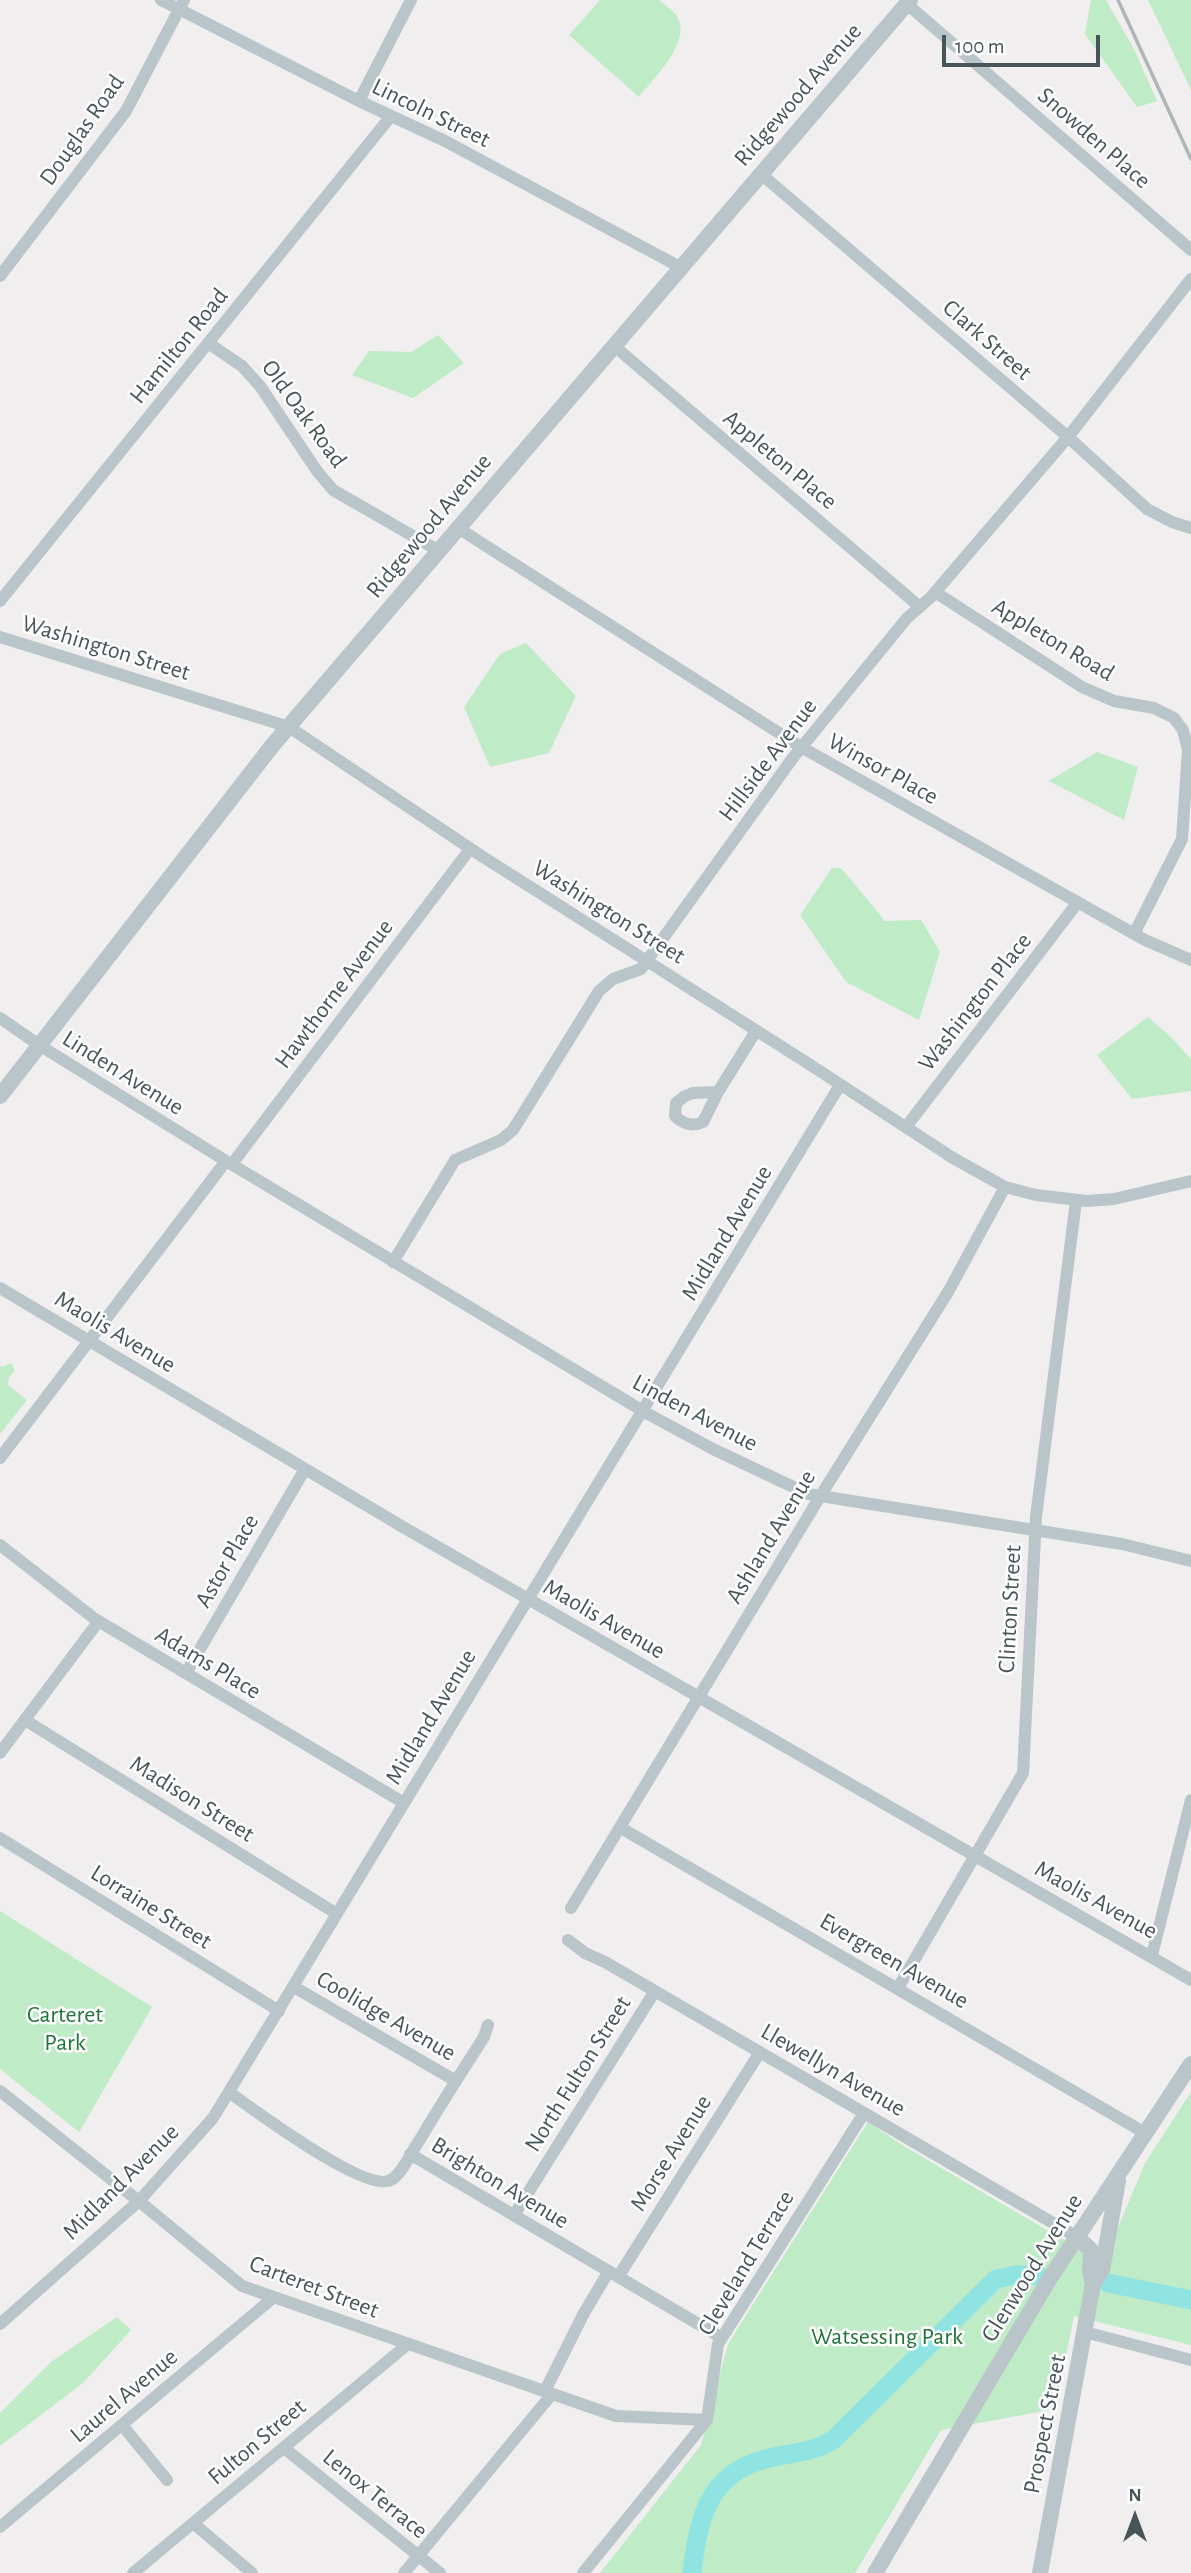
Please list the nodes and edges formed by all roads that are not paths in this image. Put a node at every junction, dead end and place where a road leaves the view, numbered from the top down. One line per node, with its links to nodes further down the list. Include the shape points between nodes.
1 (161, 0): 4 (street, Lincoln Street)
2 (411, 0): 5 (street)
3 (909, 2): 7 (street, Ridgewood Avenue); 8 (street, Snowden Place)
4 (182, 5): 5 (street, Lincoln Street); 10 (street, Douglas Road, via 126,111)
5 (359, 101): 6 (street, Lincoln Street)
6 (391, 116): 9 (street, Lincoln Street); 12 (street, Hamilton Road)
7 (761, 174): 9 (street, Ridgewood Avenue); 14 (street, Clark Street)
8 (1191, 250)
9 (680, 267): 13 (street, Ridgewood Avenue)
10 (0, 276)
11 (1191, 279): 14 (street, Hillside Avenue)
12 (208, 343): 17 (street, Old Oak Road, via 242,366 260,386 333,490); 19 (street, Hamilton Road)
13 (613, 345): 15 (street, Ridgewood Avenue); 20 (street, Appleton Place)
14 (1068, 437): 16 (street, Clark Street, via 1147,509); 18 (street, Hillside Avenue)
15 (458, 528): 17 (street, Ridgewood Avenue); 23 (street, Winsor Place)
16 (1191, 528)
17 (439, 551): 22 (street, Ridgewood Avenue)
18 (935, 592): 20 (street, Hillside Avenue); 26 (street, Appleton Road, via 1082,687 1114,701 1154,708 1174,718 1183,730 1188,750 1182,839)
19 (0, 601)
20 (920, 607): 23 (street, Hillside Avenue)
21 (0, 637): 22 (street, Washington Street)
22 (289, 727): 24 (street, Washington Street); 31 (street, Ridgewood Avenue)
23 (802, 747): 25 (street, Winsor Place); 28 (street, Hillside Avenue)
24 (470, 849): 28 (street, Washington Street); 36 (street, Hawthorne Avenue)
25 (1078, 902): 26 (street, Winsor Place); 35 (street, Washington Place)
26 (1134, 934): 27 (street, Winsor Place)
27 (1191, 960)
28 (646, 961): 30 (street, Washington Street); 40 (street, Hillside Avenue, via 599,992 513,1130 455,1160)
29 (0, 1018): 31 (street, Linden Avenue)
30 (756, 1031): 32 (street, Washington Street); 33 (street)
31 (39, 1045): 34 (street, Ridgewood Avenue); 36 (street, Linden Avenue)
32 (840, 1085): 35 (street, Washington Street); 43 (street, Midland Avenue)
33 (718, 1092)
34 (0, 1096)
35 (906, 1127): 38 (street, Washington Street)
36 (229, 1162): 40 (street, Linden Avenue); 42 (street, Hawthorne Avenue)
37 (1191, 1181): 39 (street, Washington Street, via 1114,1199)
38 (1005, 1187): 39 (street, Washington Street); 46 (street, Ashland Avenue, via 948,1292)
39 (1076, 1201): 47 (street, Clinton Street)
40 (393, 1262): 43 (street, Linden Avenue)
41 (0, 1288): 42 (street, Maolis Avenue)
42 (89, 1341): 44 (street, Hawthorne Avenue); 45 (street, Maolis Avenue)
43 (644, 1412): 46 (street, Linden Avenue, via 808,1494); 50 (street, Midland Avenue)
44 (0, 1458)
45 (305, 1469): 50 (street, Maolis Avenue); 52 (street, Astor Place)
46 (821, 1495): 47 (street, Linden Avenue); 53 (street, Ashland Avenue)
47 (1035, 1530): 49 (street, Linden Avenue); 60 (street, Clinton Street, via 1023,1773)
48 (0, 1545): 51 (street, Adams Place)
49 (1191, 1561)
50 (527, 1599): 53 (street, Maolis Avenue); 57 (street, Midland Avenue)
51 (98, 1622): 52 (street, Adams Place); 54 (street)
52 (186, 1673): 57 (street, Adams Place)
53 (699, 1698): 58 (street, Ashland Avenue); 60 (street, Maolis Avenue)
54 (25, 1720): 55 (street); 62 (street, Madison Street)
55 (0, 1753)
56 (1191, 1800): 64 (street)
57 (404, 1803): 62 (street, Midland Avenue)
58 (621, 1828): 61 (street, Ashland Avenue); 67 (street, Evergreen Avenue)
59 (0, 1838): 69 (street, Lorraine Street)
60 (974, 1856): 64 (street, Maolis Avenue); 67 (street, Clinton Street)
61 (572, 1909)
62 (337, 1914): 66 (street, Midland Avenue)
63 (568, 1940): 68 (street, Llewellyn Avenue)
64 (1152, 1955): 65 (street, Maolis Avenue)
65 (1191, 1980)
66 (294, 1987): 69 (street, Midland Avenue); 73 (street, Coolidge Avenue)
67 (898, 1988): 77 (street, Evergreen Avenue)
68 (655, 1991): 71 (street, Llewellyn Avenue); 81 (street, North Fulton Street)
69 (279, 2011): 75 (street, Midland Avenue)
70 (488, 2025): 73 (street)
71 (760, 2052): 76 (street, Llewellyn Avenue); 83 (street, Morse Avenue)
72 (1191, 2064): 77 (street, Glenwood Avenue)
73 (456, 2081): 78 (street)
74 (0, 2091): 80 (street, Carteret Street)
75 (230, 2093): 78 (street, Brighton Avenue, via 311,2149 374,2182 390,2180); 80 (street, Midland Avenue)
76 (864, 2113): 82 (street, Llewellyn Avenue); 88 (street, Cleveland Terrace)
77 (1145, 2133): 79 (street, Glenwood Avenue)
78 (410, 2154): 81 (street, Brighton Avenue)
79 (1120, 2171): 82 (street, Glenwood Avenue); 84 (street, Prospect Street, via 1102,2270)
80 (139, 2201): 85 (street, Carteret Street, via 242,2286); 86 (street, Midland Avenue)
81 (514, 2215): 83 (street, Brighton Avenue)
82 (1077, 2237): 84 (street, Prospect Street, via 1091,2250); 104 (street, Glenwood Avenue)
83 (614, 2274): 88 (street, Brighton Avenue); 91 (street, Morse Avenue, via 584,2313)
84 (1093, 2284): 87 (street, Prospect Street)
85 (274, 2297): 89 (street, Carteret Street); 93 (street, Laurel Avenue)
86 (0, 2324)
87 (1085, 2332): 90 (street); 105 (street, Prospect Street)
88 (722, 2338): 92 (street, Cleveland Terrace, via 716,2350)
89 (408, 2344): 91 (street, Carteret Street); 94 (street, Fulton Street)
90 (1191, 2360)
91 (549, 2393): 92 (street, Carteret Street, via 616,2416); 98 (street, Morse Avenue)
92 (707, 2420): 103 (street)
93 (122, 2425): 95 (street); 97 (street, Laurel Avenue)
94 (284, 2448): 96 (street, Fulton Street); 98 (street, Lenox Terrace)
95 (167, 2480)
96 (193, 2523): 99 (street, Fulton Street); 100 (street)
97 (0, 2527)
98 (418, 2556): 101 (street, Morse Avenue); 102 (street, Lenox Terrace)
99 (133, 2573)
100 (252, 2573)
101 (404, 2573)
102 (440, 2573)
103 (583, 2573)
104 (875, 2573)
105 (1040, 2573)

